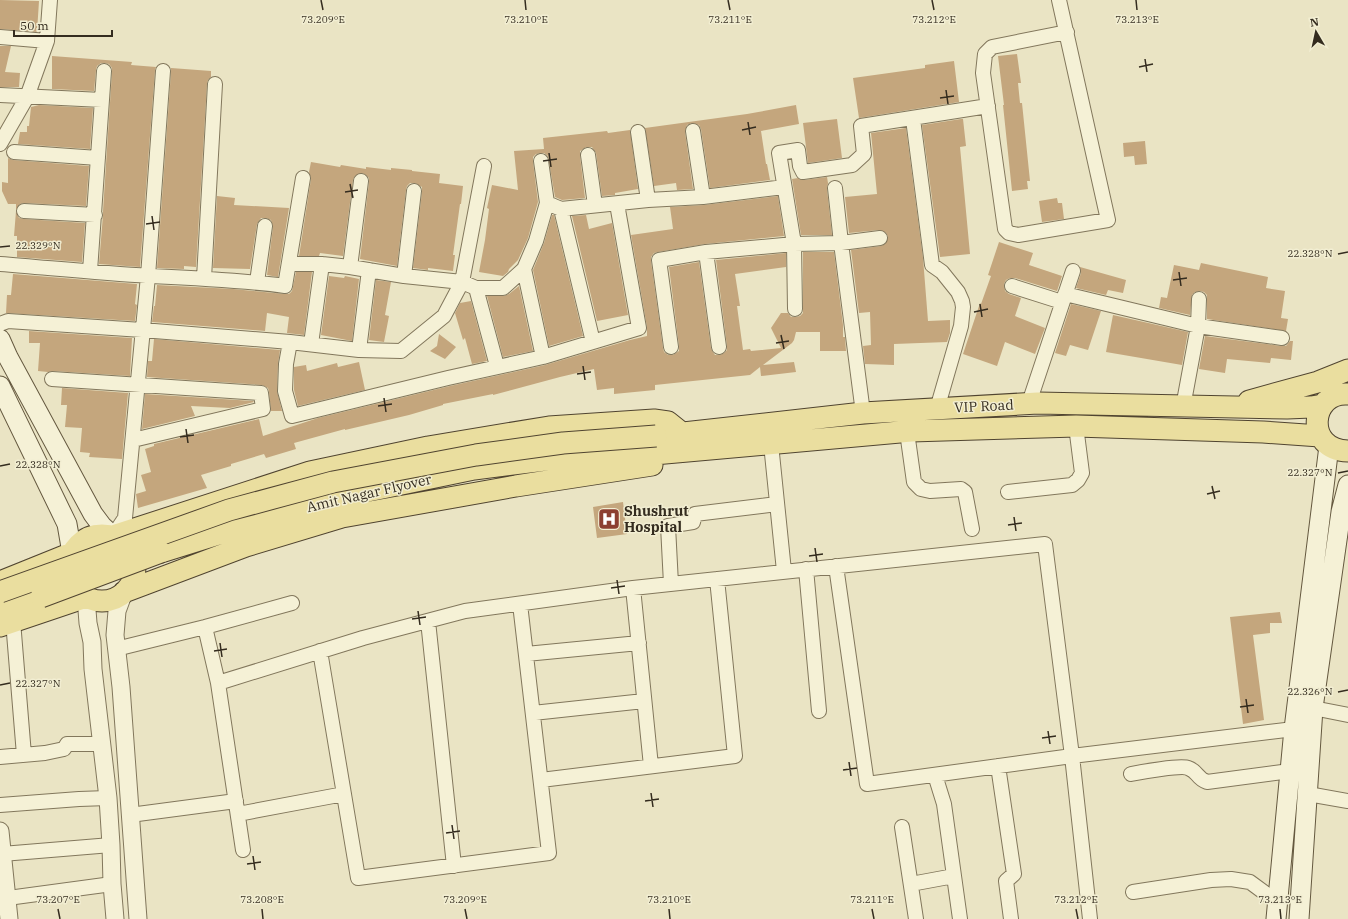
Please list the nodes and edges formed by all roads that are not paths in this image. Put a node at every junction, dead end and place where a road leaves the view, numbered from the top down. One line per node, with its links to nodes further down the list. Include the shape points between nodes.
1 (50, 0): 5 (street)
2 (1059, 0): 3 (street)
3 (1067, 32): 12 (street, via 992,47 985,54 983,72); 12 (street, via 1108,220 1018,235 1004,229)
4 (0, 37): 5 (street)
5 (47, 41): 10 (street)
6 (104, 71): 11 (street)
7 (163, 71): 48 (street)
8 (215, 84): 50 (street)
9 (0, 95): 10 (street)
10 (27, 97): 11 (street); 16 (street)
11 (102, 100): 19 (street)
12 (988, 106): 13 (street)
13 (913, 119): 24 (street, via 861,126 864,154 852,165 803,172 798,150 779,153); 79 (street, via 932,264 942,272 962,301 961,326)
14 (693, 131): 27 (street)
15 (638, 132): 28 (street)
16 (0, 144)
17 (14, 152): 19 (street)
18 (588, 155): 30 (street)
19 (98, 158): 34 (street)
20 (541, 161): 29 (street)
21 (484, 166): 52 (street)
22 (303, 178): 41 (street)
23 (362, 181): 43 (street)
24 (784, 187): 27 (street); 38 (street)
25 (835, 188): 37 (street)
26 (414, 191): 49 (street)
27 (703, 197): 28 (street)
28 (648, 200): 31 (street)
29 (547, 203): 32 (street); 44 (street, via 536,241)
30 (595, 204): 31 (street); 32 (street)
31 (617, 204): 64 (street, via 639,328)
32 (561, 209): 64 (street)
33 (24, 211): 34 (street)
34 (94, 215): 46 (street)
35 (265, 226): 51 (street)
36 (880, 238): 37 (street)
37 (841, 243): 38 (street); 81 (street)
38 (794, 244): 39 (street); 57 (street)
39 (706, 252): 66 (street, via 659,260); 67 (street)
40 (0, 264): 46 (street)
41 (289, 264): 42 (street); 51 (street, via 285,286)
42 (322, 264): 43 (street); 65 (street)
43 (350, 267): 45 (street)
44 (524, 269): 54 (street, via 502,288); 69 (street)
45 (369, 270): 49 (street); 68 (street)
46 (90, 271): 48 (street)
47 (1073, 271): 55 (street)
48 (148, 276): 50 (street); 60 (street)
49 (404, 276): 52 (street)
50 (204, 278): 51 (street)
51 (257, 282)
52 (462, 282): 54 (street); 68 (street, via 444,316 401,351)
53 (1012, 286): 55 (street)
54 (476, 288): 70 (street)
55 (1064, 298): 59 (street); 76 (street)
56 (1199, 299): 59 (street)
57 (795, 310)
58 (0, 324): 60 (street, via 8,321)
59 (1198, 326): 61 (street); 78 (street)
60 (142, 330): 63 (street); 73 (street)
61 (1282, 338)
62 (0, 339): 94 (main road, via 93,514)
63 (290, 342): 65 (street); 70 (street, via 285,391 292,416)
64 (593, 342): 69 (street)
65 (311, 344): 68 (street)
66 (671, 347)
67 (719, 347)
68 (359, 350)
69 (544, 357): 70 (street)
70 (496, 366)
71 (1348, 370): 80 (main road, via 1318,382)
72 (52, 379): 73 (street)
73 (138, 385): 85 (street); 85 (street, via 261,393 263,409)
74 (0, 386): 95 (main road, via 67,524)
75 (1347, 393): 77 (main road, via 1329,399)
76 (1029, 403): 78 (main road, VIP Road); 79 (main road, VIP Road)
77 (1323, 405): 80 (main road, VIP Road); 87 (main road, via 1318,412 1317,429)
78 (1184, 407): 80 (main road, VIP Road)
79 (937, 408): 81 (main road, VIP Road)
80 (1223, 408)
81 (863, 413): 84 (main road, VIP Road)
82 (1076, 426): 83 (main road, VIP Road); 87 (main road, VIP Road, via 1263,432); 91 (street, via 1082,473 1078,480 1072,485)
83 (907, 432): 86 (main road, VIP Road); 93 (street, via 914,482 921,489 961,489 965,492)
84 (683, 434): 88 (main road, Amit Nagar Flyover); 94 (main road, via 668,422 654,420 549,427 428,448 310,472)
85 (133, 440): 94 (street, via 126,518)
86 (771, 444): 89 (main road, VIP Road); 92 (street)
87 (1332, 444): 121 (main road)
88 (655, 445): 89 (main road, Amit Nagar Flyover); 103 (main road, Amit Nagar Flyover, bridge, via 563,443 476,455 327,484 229,510); 108 (main road, Amit Nagar Flyover, bridge, via 474,469 334,498 161,552 41,597)
89 (704, 449): 104 (main road, via 681,460 342,517 246,546)
90 (1348, 485): 117 (main road, via 1341,512)
91 (1008, 492)
92 (777, 504): 98 (street); 101 (street, via 695,514 693,522 668,526)
93 (972, 529)
94 (113, 536): 95 (main road, via 94,535 77,545); 104 (main road, via 129,548 134,561 134,576)
95 (72, 554): 100 (main road); 105 (main road, via 69,573 72,583)
96 (836, 566): 97 (street); 125 (street, via 1045,544); 130 (street, via 867,784)
97 (806, 569): 98 (street); 118 (street)
98 (784, 572): 99 (street)
99 (717, 579): 101 (street); 126 (street, via 735,756)
100 (0, 582)
101 (671, 584): 102 (street)
102 (633, 588): 107 (street); 111 (street)
103 (0, 592)
104 (124, 592): 105 (main road, via 106,601); 112 (street, via 117,611)
105 (86, 597): 108 (main road); 122 (street)
106 (292, 602): 110 (street)
107 (520, 604): 109 (street, via 466,611); 114 (street)
108 (4, 619): 123 (street)
109 (428, 621): 113 (street); 143 (street)
110 (205, 627): 112 (street); 115 (street)
111 (639, 643): 114 (street); 116 (street)
112 (116, 649): 138 (street)
113 (320, 652): 115 (street); 132 (street)
114 (526, 654): 119 (street)
115 (218, 683): 137 (street)
116 (644, 701): 119 (street); 126 (street)
117 (1314, 708): 120 (street); 133 (main road)
118 (819, 711)
119 (533, 713): 131 (street)
120 (1348, 715)
121 (1294, 729): 125 (street); 128 (main road)
122 (102, 744): 123 (street, via 67,744 64,748 45,753); 134 (street)
123 (24, 755): 124 (street)
124 (0, 756)
125 (1072, 756): 127 (street); 156 (street)
126 (651, 766): 131 (street)
127 (998, 766): 130 (street); 155 (street, via 1014,874 1006,881)
128 (1290, 771): 129 (street, via 1207,782 1201,780 1194,770 1185,766); 149 (main road)
129 (1131, 774)
130 (935, 775): 144 (street, via 944,804)
131 (541, 780): 143 (street, via 549,853)
132 (344, 794): 137 (street); 143 (street, via 358,878)
133 (1308, 794): 135 (street); 157 (main road)
134 (108, 798): 136 (street); 141 (street)
135 (1348, 801)
136 (0, 805)
137 (237, 807): 138 (street); 142 (street)
138 (130, 815): 152 (street)
139 (902, 827): 146 (street)
140 (1, 841): 141 (street); 148 (street)
141 (111, 845): 145 (street)
142 (243, 850)
143 (454, 866)
144 (954, 876): 146 (street); 154 (street)
145 (112, 884): 148 (street); 151 (street)
146 (911, 884): 153 (street)
147 (1133, 892): 149 (street, via 1231,879 1250,882)
148 (4, 899): 150 (street)
149 (1277, 910)
150 (9, 919)
151 (115, 919)
152 (138, 919)
153 (916, 919)
154 (960, 919)
155 (1011, 919)
156 (1090, 919)
157 (1299, 919)

